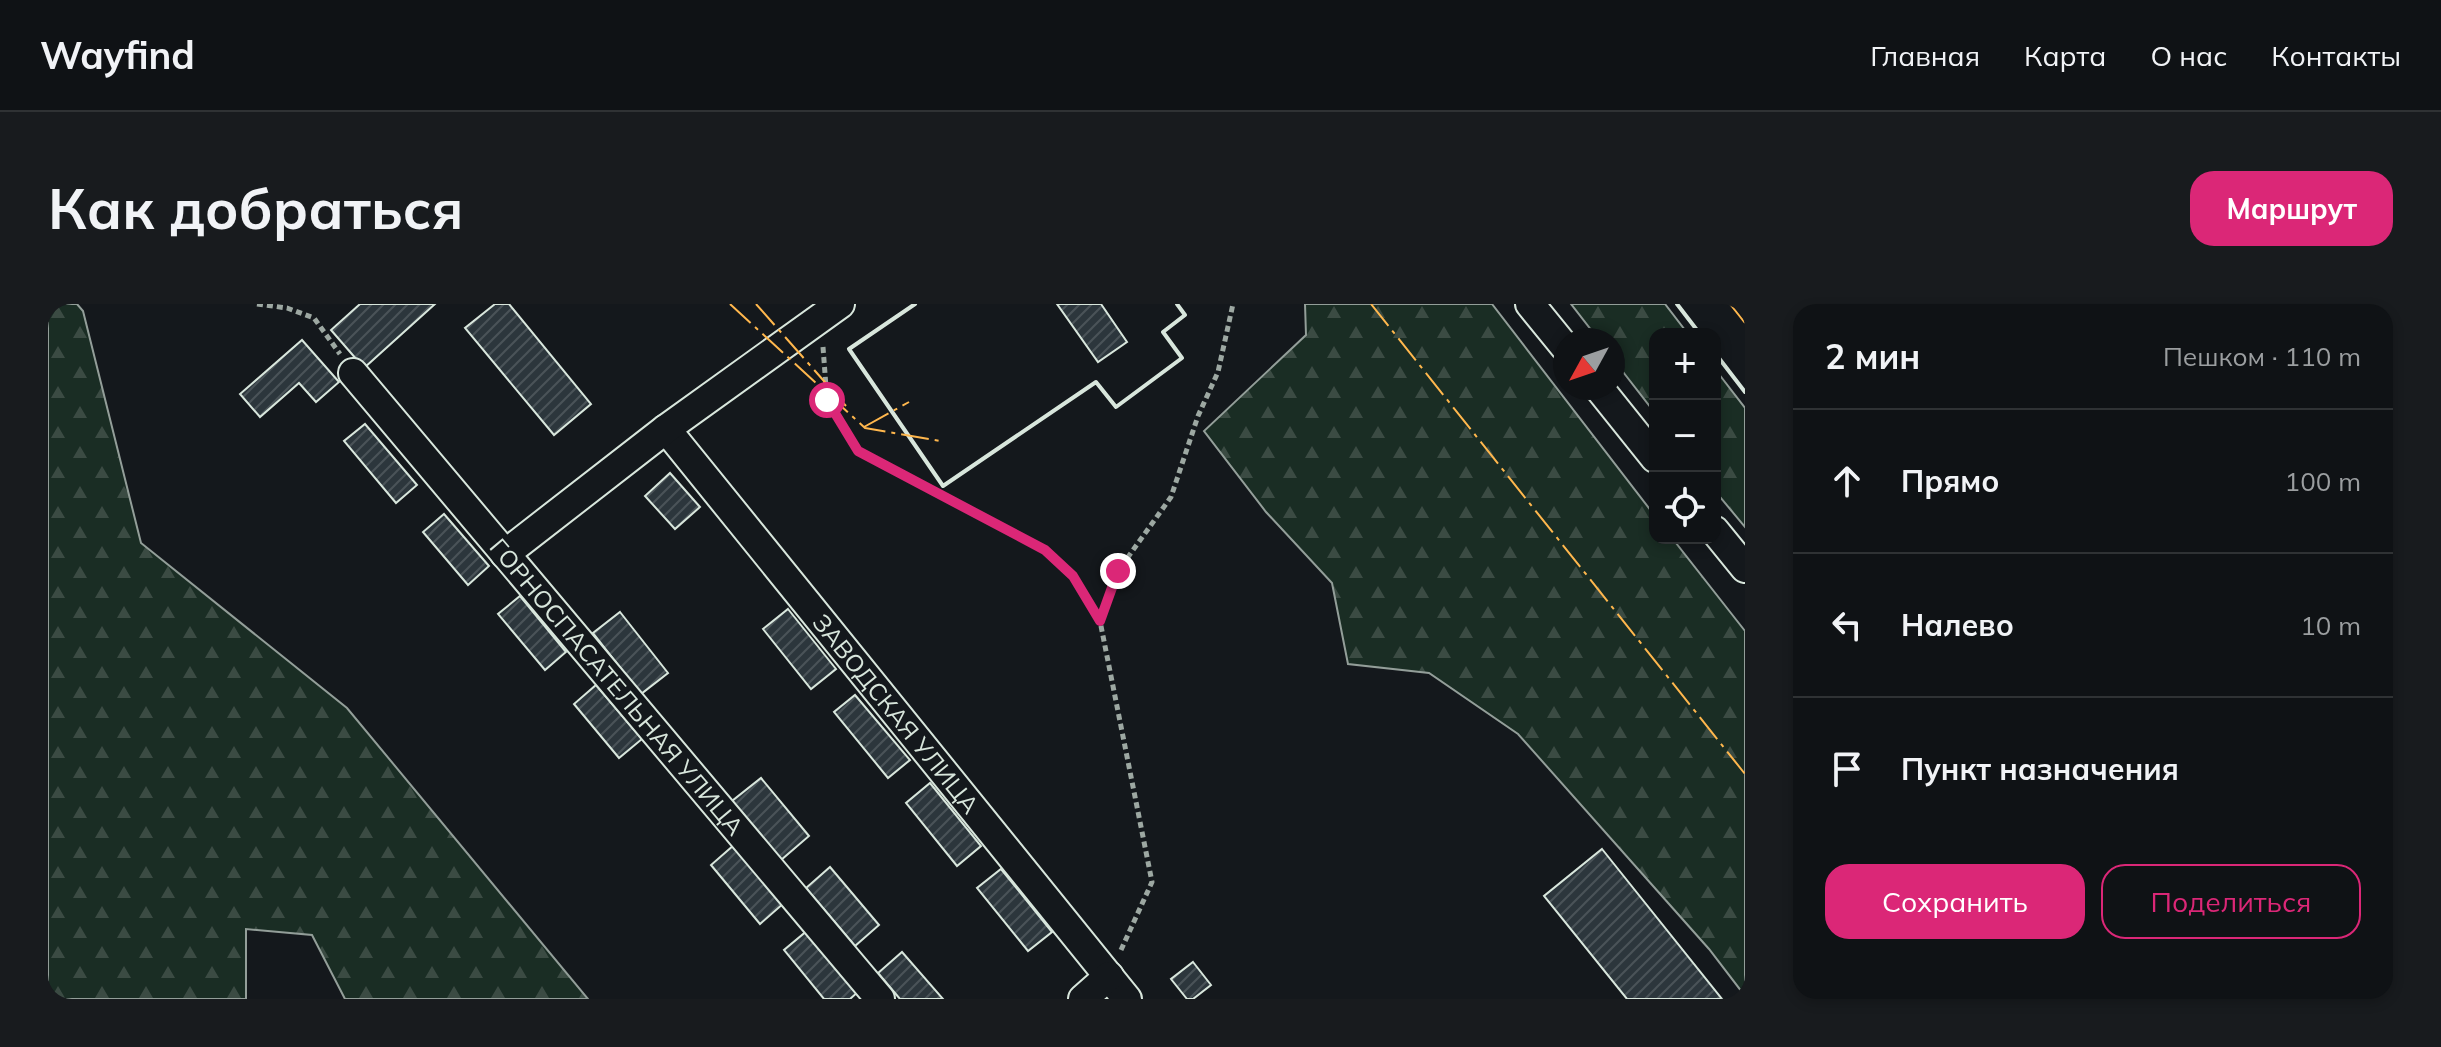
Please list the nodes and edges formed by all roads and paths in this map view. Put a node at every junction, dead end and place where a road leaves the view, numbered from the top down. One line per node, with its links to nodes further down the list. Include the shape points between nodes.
1 (257, 304): 6 (path, via 314,318)
2 (1233, 304): 13 (path, via 1218,372 1171,497 1118,571)
3 (1530, 304): 5 (street)
4 (830, 311): 8 (street); 13 (path, via 827,400 858,451 1045,550 1073,576)
5 (1553, 332)
6 (353, 373): 11 (street, ГОРНОСПАСАТЕЛЬНАЯ УЛИЦА)
7 (1609, 400): 9 (street)
8 (666, 429): 11 (street); 14 (street, ЗАВОДСКАЯ УЛИЦА)
9 (1649, 450)
10 (1721, 538): 12 (street)
11 (505, 554): 15 (street, ГОРНОСПАСАТЕЛЬНАЯ УЛИЦА)
12 (1745, 568)
13 (1100, 621): 14 (path, via 1152,882)
14 (1109, 976): 16 (street); 17 (street, ЗАВОДСКАЯ УЛИЦА)
15 (880, 999)
16 (1083, 999)
17 (1127, 999)

